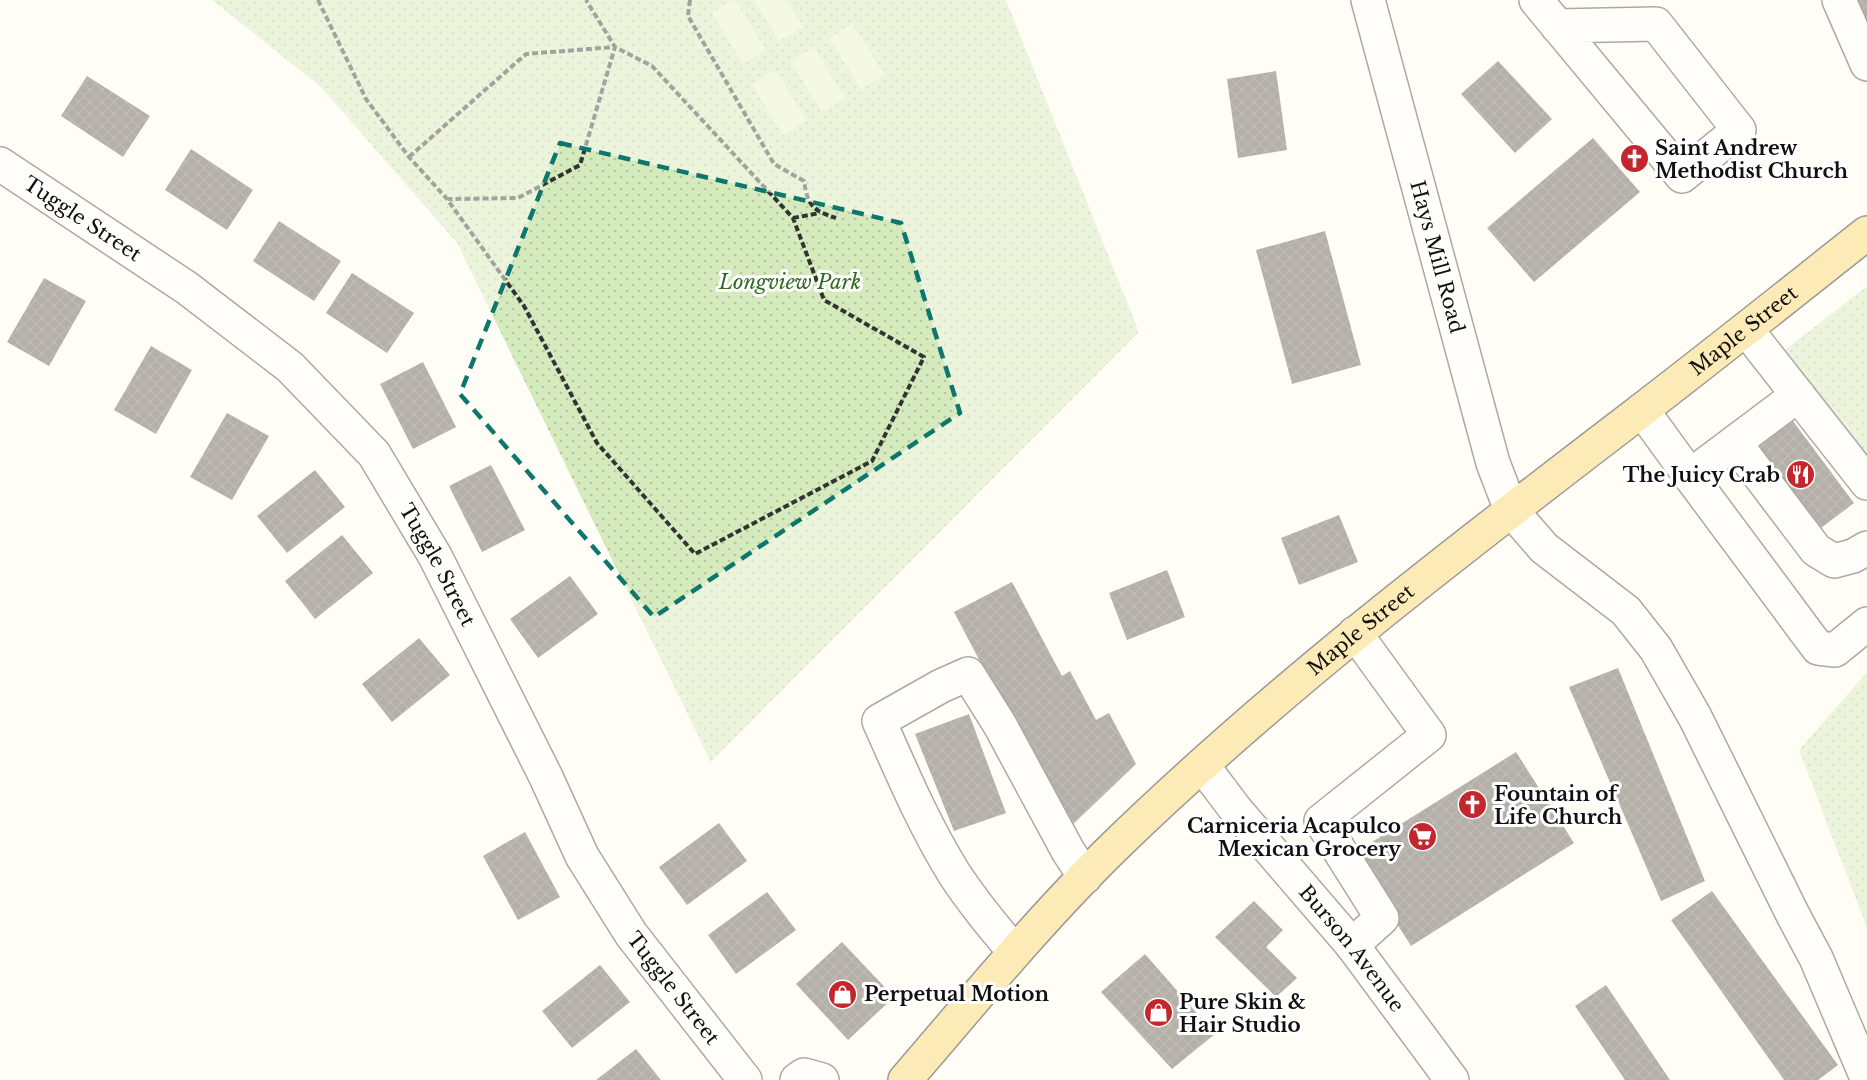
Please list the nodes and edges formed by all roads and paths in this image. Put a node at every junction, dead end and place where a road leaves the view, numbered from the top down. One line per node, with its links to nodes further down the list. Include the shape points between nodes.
1 (318, 0): 10 (path, via 366,99)
2 (586, 0): 8 (path)
3 (690, 0): 13 (path, via 688,16 774,164 804,181 807,200)
4 (1368, 0): 23 (street, Hays Mill Road, via 1493,463)
5 (1536, 0): 7 (street)
6 (1839, 0): 9 (street)
7 (1557, 26): 7 (street, via 1682,176 1739,130 1656,24)
8 (615, 47): 10 (path, via 526,54); 12 (path, via 580,165 518,198); 14 (path, via 652,66)
9 (1867, 64)
10 (409, 157): 12 (path)
11 (0, 164): 32 (street, Tuggle Street, via 187,288 290,367 374,454 435,556 582,856 631,934)
12 (447, 199): 14 (path, via 524,306 597,443 695,554 872,460 924,357 824,300)
13 (820, 213): 14 (path); 15 (path)
14 (793, 218)
15 (836, 218)
16 (1867, 233): 17 (main road, Maple Street)
17 (1746, 329): 18 (street); 19 (main road, Maple Street)
18 (1798, 395): 20 (street); 22 (street)
19 (1642, 410): 21 (street); 23 (main road, Maple Street)
20 (1735, 443): 21 (street); 24 (street, via 1816,550 1834,561)
21 (1690, 476): 25 (street, via 1818,648 1835,650)
22 (1867, 483)
23 (1512, 510): 26 (main road, Maple Street); 31 (street, Hays Mill Road, via 1544,548 1626,611 1656,649 1695,717 1816,958)
24 (1867, 548)
25 (1867, 624)
26 (1355, 633): 27 (main road, Maple Street); 29 (street, via 1429,735 1321,821 1382,918)
27 (1202, 765): 28 (main road, Maple Street); 29 (street, Burson Avenue)
28 (1085, 877): 30 (main road, Maple Street); 30 (street, via 968,674 879,721 918,808 955,875)
29 (1352, 945): 36 (street, Burson Avenue)
30 (1015, 952): 35 (main road, Maple Street)
31 (1867, 1078)
32 (745, 1080)
33 (797, 1080): 34 (street, via 804,1075)
34 (822, 1080)
35 (905, 1080)
36 (1452, 1080)

